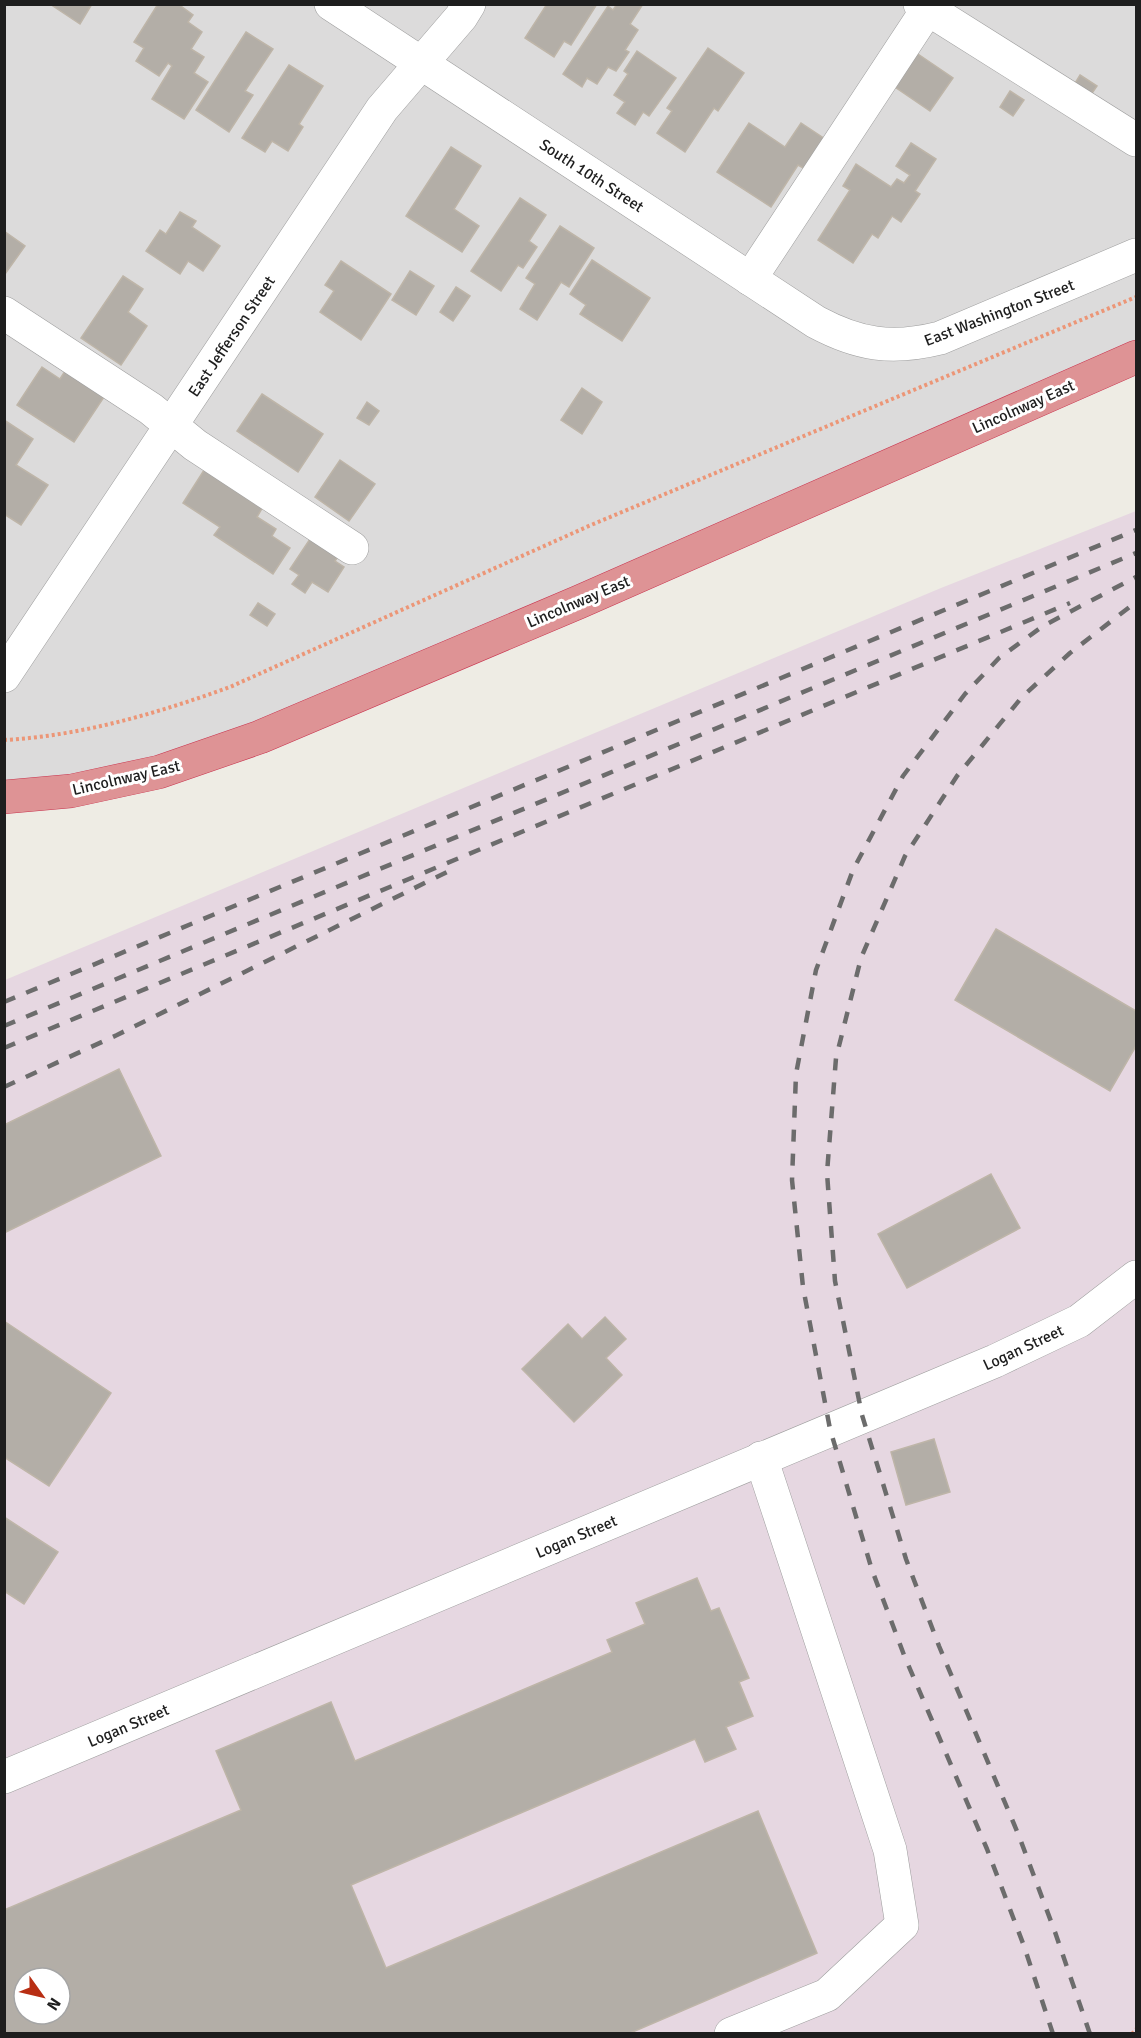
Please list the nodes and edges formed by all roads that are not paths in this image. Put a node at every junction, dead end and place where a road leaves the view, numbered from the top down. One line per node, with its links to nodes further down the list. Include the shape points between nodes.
1 (331, 4): 4 (street, South 10th Street)
2 (470, 4): 4 (street, East Jefferson Street)
3 (926, 6): 5 (street); 7 (street)
4 (421, 63): 7 (street, South 10th Street); 11 (street, East Jefferson Street, via 382,109)
5 (1137, 140)
6 (1137, 255): 9 (street, East Washington Street, via 940,338 905,345 872,344)
7 (750, 279): 9 (street, South 10th Street, via 816,322)
8 (4, 313): 11 (street)
9 (857, 339)
10 (1137, 357): 14 (highway, Lincolnway East, via 260,737 159,772 71,791)
11 (171, 426): 12 (street); 13 (street, East Jefferson Street)
12 (352, 548)
13 (4, 676)
14 (4, 797)
15 (1137, 1277): 16 (street, Logan Street, via 1079,1321 995,1361)
16 (761, 1458): 17 (street, Logan Street); 18 (street, via 890,1850 902,1925 827,1995)
17 (4, 1777)
18 (730, 2034)

